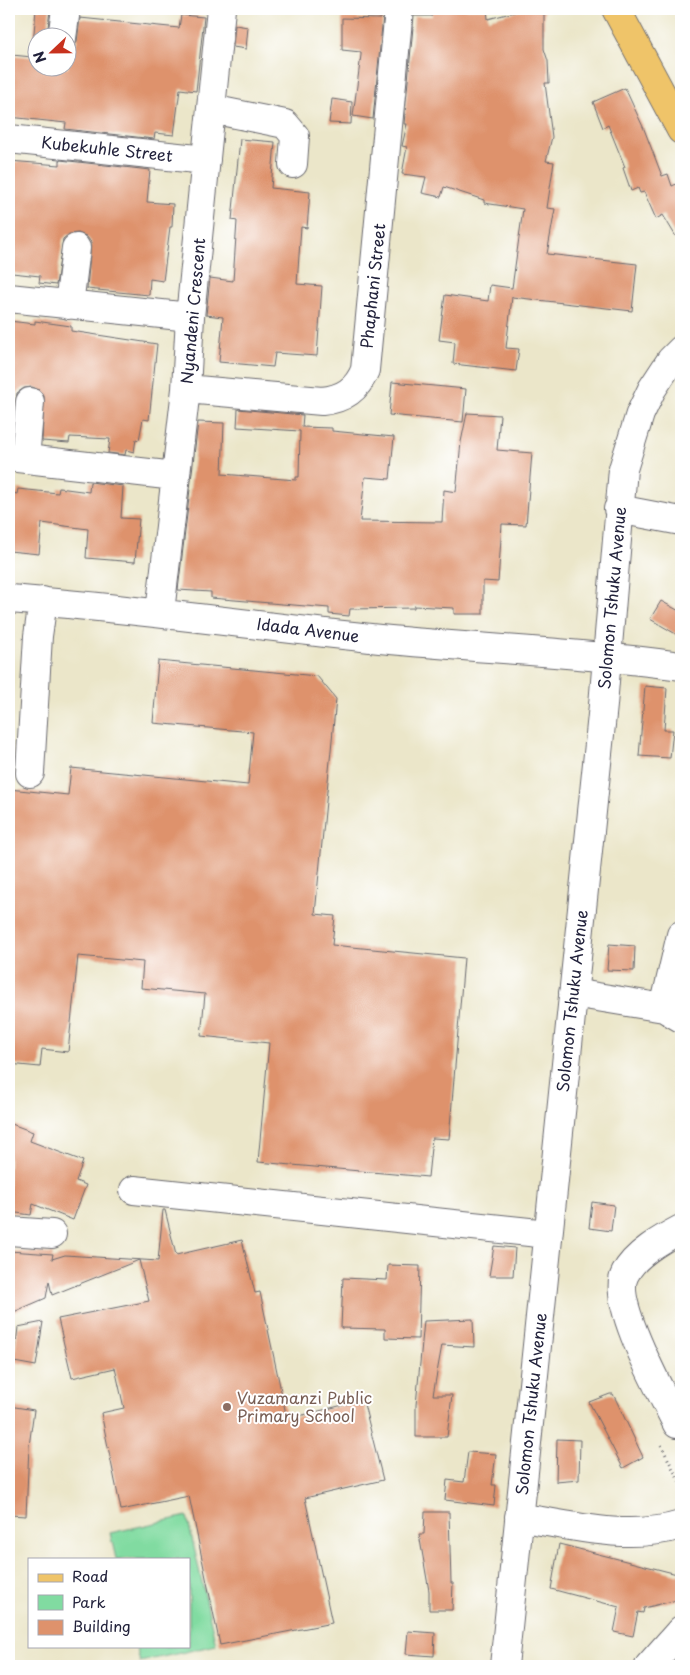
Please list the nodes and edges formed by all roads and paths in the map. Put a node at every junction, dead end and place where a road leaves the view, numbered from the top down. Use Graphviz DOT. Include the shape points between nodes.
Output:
graph roads {
  1 [pos="66,9"];
  2 [pos="221,9"];
  3 [pos="399,9"];
  4 [pos="616,9"];
  5 [pos="63,28"];
  6 [pos="211,109"];
  7 [pos="681,130"];
  8 [pos="9,139"];
  9 [pos="206,160"];
  10 [pos="293,164"];
  11 [pos="76,248"];
  12 [pos="9,298"];
  13 [pos="69,305"];
  14 [pos="190,317"];
  15 [pos="678,359"];
  16 [pos="186,390"];
  17 [pos="30,402"];
  18 [pos="17,458"];
  19 [pos="175,476"];
  20 [pos="618,509"];
  21 [pos="681,521"];
  22 [pos="9,599"];
  23 [pos="43,601"];
  24 [pos="160,612"];
  25 [pos="608,656"];
  26 [pos="681,666"];
  27 [pos="30,773"];
  28 [pos="681,935"];
  29 [pos="573,993"];
  30 [pos="673,1013"];
  31 [pos="134,1190"];
  32 [pos="681,1229"];
  33 [pos="9,1231"];
  34 [pos="52,1234"];
  35 [pos="548,1234"];
  36 [pos="677,1424"];
  37 [pos="519,1517"];
  38 [pos="681,1525"];
  39 [pos="681,1630"];
  40 [pos="504,1666"];
  41 [pos="649,1666"];
  1 -- 5 [label="street"];
  2 -- 6 [label="street, Nyandeni Crescent"];
  3 -- 16 [label="street, Phaphani Street" via="365,370 360,381 342,397 322,401"];
  4 -- 7 [label="main road"];
  6 -- 9 [label="street, Nyandeni Crescent"];
  6 -- 10 [label="street" via="285,124 295,136"];
  8 -- 9 [label="street, Kubekuhle Street"];
  9 -- 14 [label="street, Nyandeni Crescent"];
  11 -- 13 [label="street"];
  12 -- 13 [label="street"];
  13 -- 14 [label="street"];
  14 -- 16 [label="street, Nyandeni Crescent"];
  15 -- 20 [label="street, Solomon Tshuku Avenue" via="652,388 640,414 623,469"];
  16 -- 19 [label="street, Nyandeni Crescent"];
  17 -- 18 [label="street"];
  18 -- 19 [label="street"];
  19 -- 24 [label="street, Nyandeni Crescent"];
  20 -- 21 [label="street"];
  20 -- 25 [label="street, Solomon Tshuku Avenue"];
  22 -- 23 [label="street, Idada Avenue"];
  23 -- 24 [label="street, Idada Avenue"];
  23 -- 27 [label="street"];
  24 -- 25 [label="street, Idada Avenue" via="380,639"];
  25 -- 26 [label="street, Idada Avenue"];
  25 -- 29 [label="street, Solomon Tshuku Avenue"];
  28 -- 30 [label="street"];
  29 -- 30 [label="street"];
  29 -- 35 [label="street, Solomon Tshuku Avenue"];
  31 -- 35 [label="street"];
  32 -- 36 [label="street" via="661,1239 634,1263 624,1275 623,1292 631,1325"];
  33 -- 34 [label="street"];
  35 -- 37 [label="street, Solomon Tshuku Avenue"];
  37 -- 38 [label="street" via="587,1529 628,1532 659,1532"];
  37 -- 40 [label="street, Solomon Tshuku Avenue"];
  39 -- 41 [label="street"];
}
